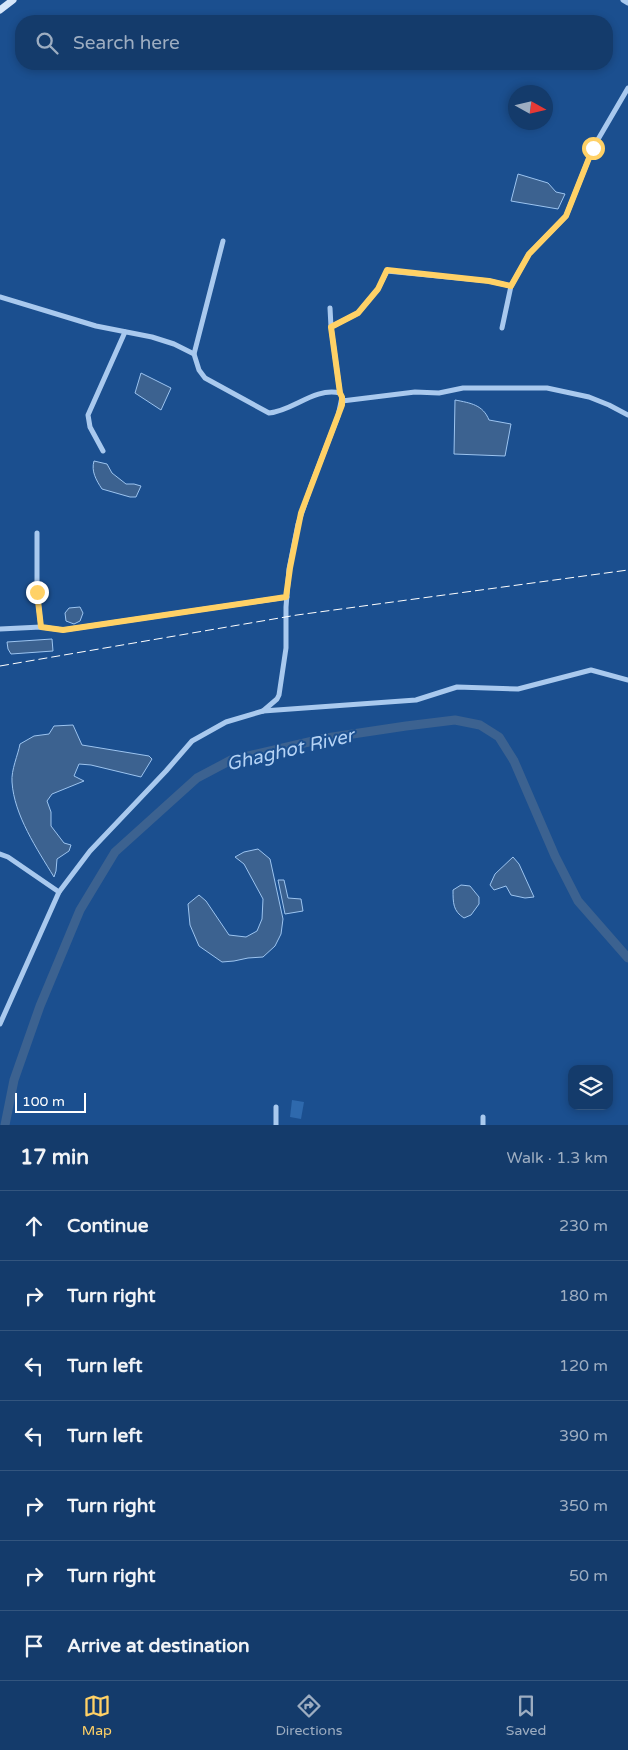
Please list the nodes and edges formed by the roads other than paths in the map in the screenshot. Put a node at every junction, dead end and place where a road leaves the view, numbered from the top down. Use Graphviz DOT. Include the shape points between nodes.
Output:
graph roads {
  1 [pos="13,0"];
  2 [pos="623,0"];
  3 [pos="628,3"];
  4 [pos="0,10"];
  5 [pos="628,88"];
  6 [pos="223,241"];
  7 [pos="511,286"];
  8 [pos="0,297"];
  9 [pos="330,308"];
  10 [pos="331,327"];
  11 [pos="502,328"];
  12 [pos="125,332"];
  13 [pos="194,354"];
  14 [pos="340,393"];
  15 [pos="342,401"];
  16 [pos="628,415"];
  17 [pos="103,451"];
  18 [pos="37,532"];
  19 [pos="286,597"];
  20 [pos="41,627"];
  21 [pos="0,629"];
  22 [pos="628,680"];
  23 [pos="263,711"];
  24 [pos="0,854"];
  25 [pos="59,892"];
  26 [pos="0,1024"];
  27 [pos="276,1107"];
  28 [pos="483,1117"];
  29 [pos="276,1125"];
  30 [pos="483,1125"];
  1 -- 4 [label="main road"];
  2 -- 3 [label="street"];
  5 -- 7 [label="street" via="593,148 566,216 529,254"];
  6 -- 13 [label="street"];
  7 -- 10 [label="street" via="387,270 378,289 358,313"];
  7 -- 11 [label="street"];
  8 -- 12 [label="street"];
  9 -- 10 [label="street"];
  10 -- 14 [label="street"];
  12 -- 13 [label="street" via="174,344"];
  12 -- 17 [label="street" via="88,415 90,427"];
  13 -- 14 [label="street" via="205,378 268,413 324,393"];
  14 -- 15 [label="street"];
  15 -- 16 [label="street" via="463,388 547,388 589,398"];
  15 -- 19 [label="street" via="301,513"];
  18 -- 20 [label="street" via="37,592"];
  19 -- 20 [label="street" via="63,630"];
  19 -- 23 [label="street" via="287,639 279,695"];
  20 -- 21 [label="street"];
  22 -- 23 [label="street" via="591,670 518,689 457,686 416,700"];
  23 -- 25 [label="street" via="226,722 192,741 90,851"];
  24 -- 25 [label="street"];
  25 -- 26 [label="street"];
  27 -- 29 [label="street"];
  28 -- 30 [label="street"];
}
